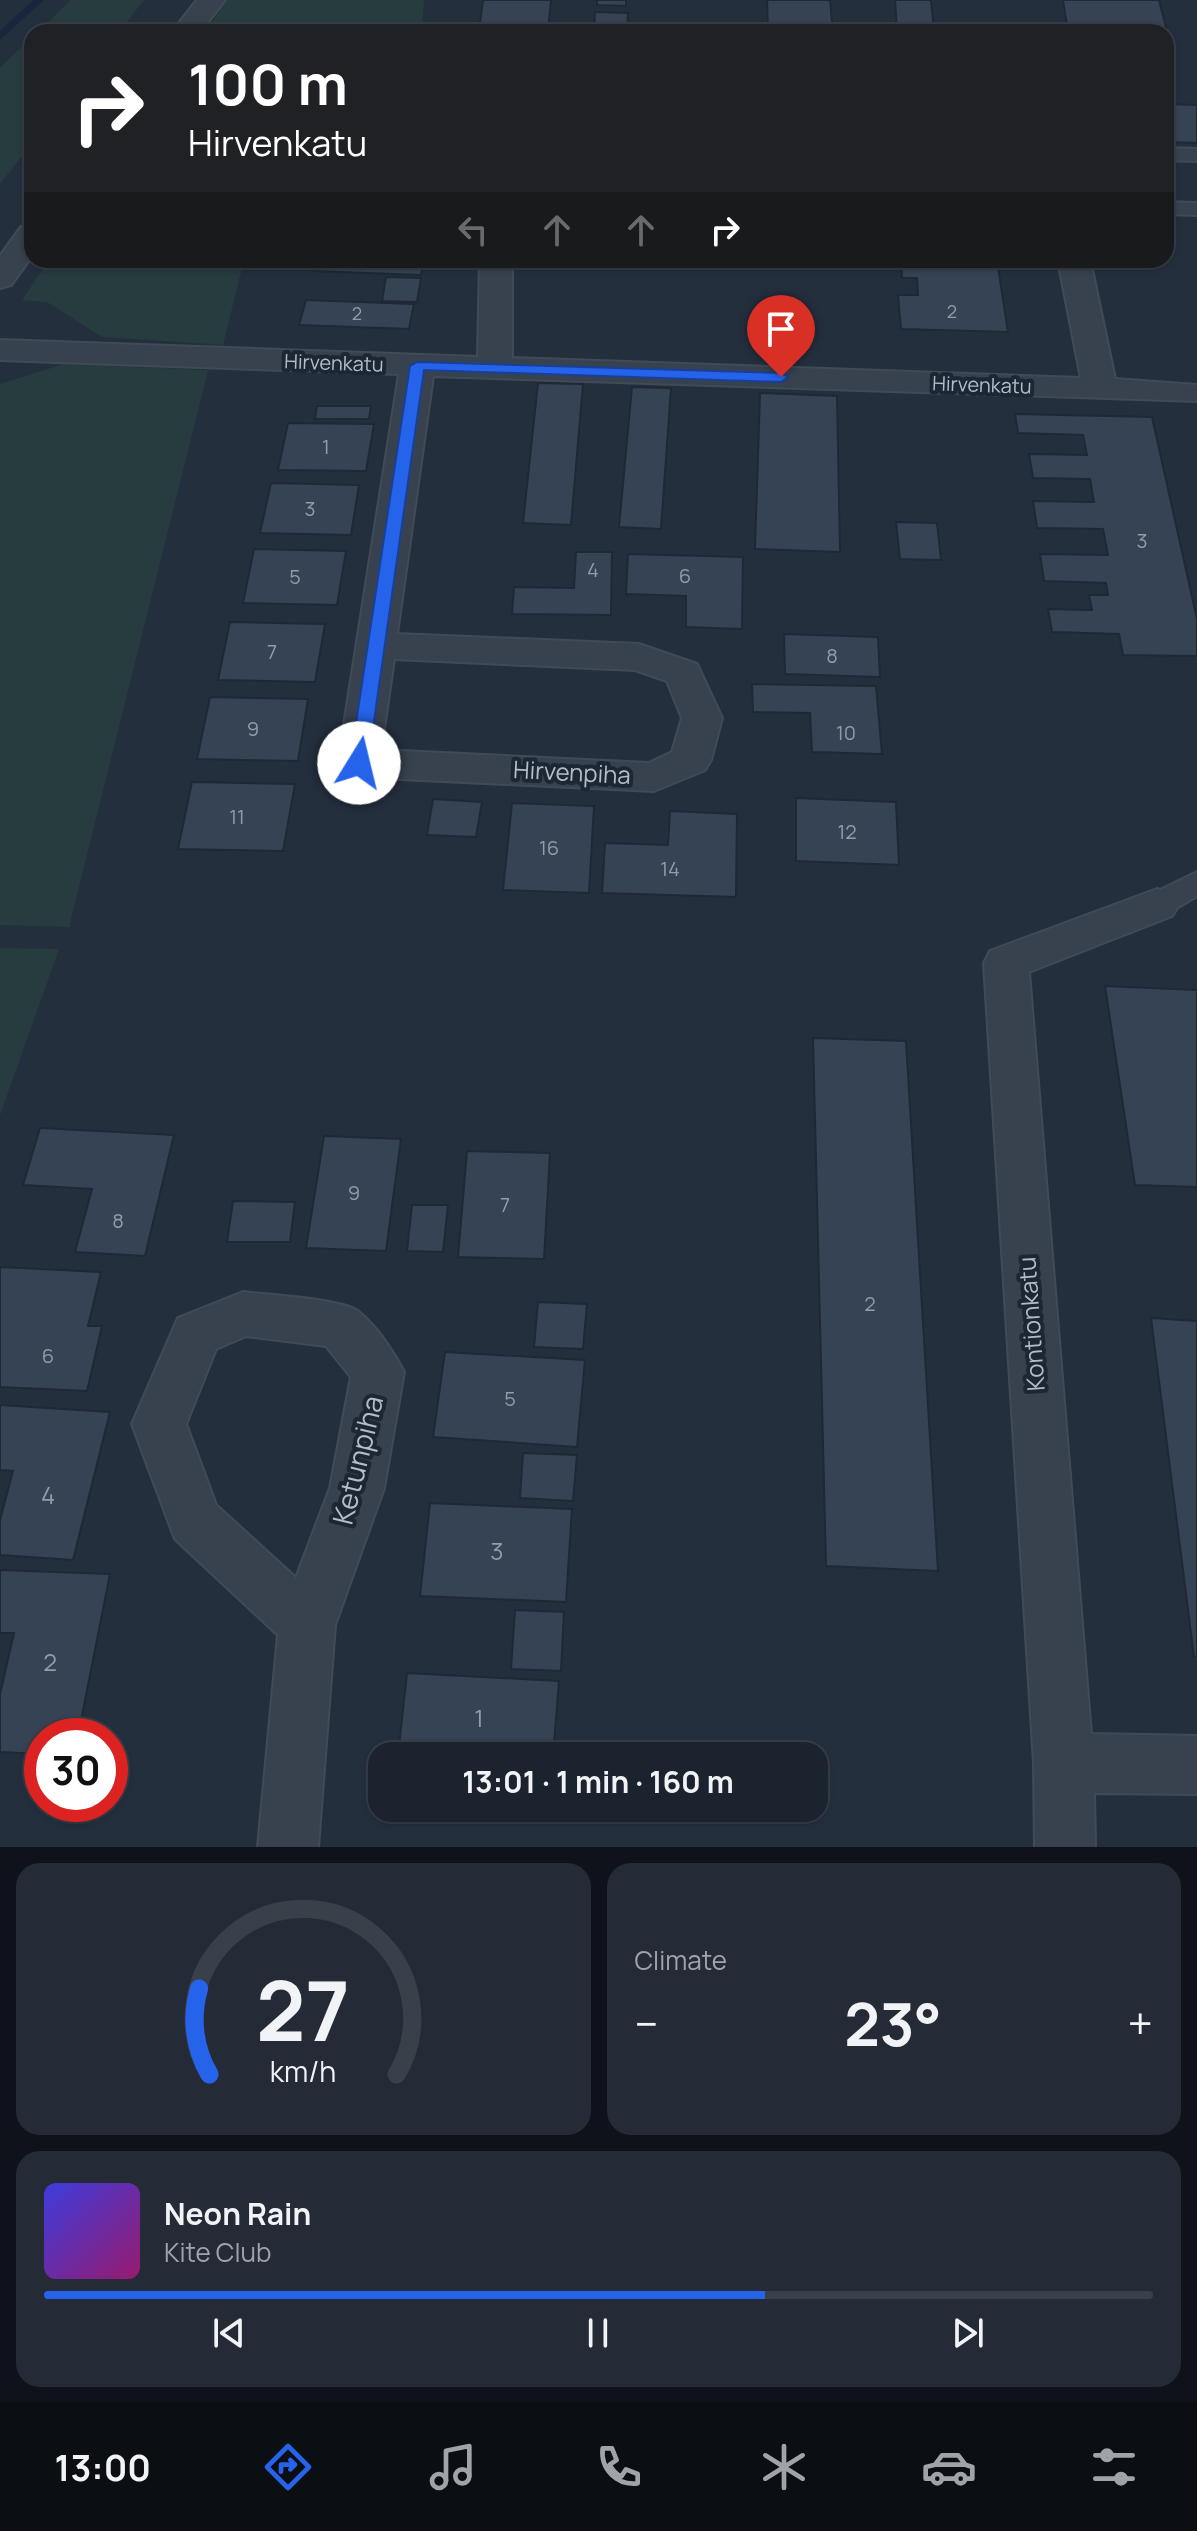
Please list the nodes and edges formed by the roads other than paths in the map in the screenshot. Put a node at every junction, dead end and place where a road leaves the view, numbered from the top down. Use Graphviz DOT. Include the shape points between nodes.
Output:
graph roads {
  1 [pos="211,0"];
  2 [pos="192,24"];
  3 [pos="1174,154"];
  4 [pos="1197,155"];
  5 [pos="1174,208"];
  6 [pos="1197,209"];
  7 [pos="24,245"];
  8 [pos="496,268"];
  9 [pos="1076,268"];
  10 [pos="0,278"];
  11 [pos="0,350"];
  12 [pos="417,366"];
  13 [pos="495,367"];
  14 [pos="1100,389"];
  15 [pos="1193,393"];
  16 [pos="378,646"];
  17 [pos="1177,894"];
  18 [pos="307,1625"];
  19 [pos="1064,1763"];
  20 [pos="1197,1765"];
  21 [pos="288,1847"];
  22 [pos="1065,1847"];
  1 -- 2 [label="street"];
  3 -- 4 [label="lane"];
  5 -- 6 [label="lane"];
  7 -- 10 [label="street"];
  8 -- 13 [label="street"];
  9 -- 14 [label="street"];
  11 -- 12 [label="street, Hirvenkatu"];
  12 -- 13 [label="street, Hirvenkatu"];
  12 -- 16 [label="street, Hirvenpiha"];
  13 -- 14 [label="street, Hirvenkatu"];
  14 -- 15 [label="street, Hirvenkatu"];
  16 -- 16 [label="street, Hirvenpiha" via="359,763 654,777 690,760 702,718 683,673 639,657"];
  17 -- 19 [label="street, Kontionkatu" via="1006,963"];
  18 -- 18 [label="street, Ketunpiha" via="357,1488 378,1372 340,1326 243,1314 196,1334 159,1424 194,1521"];
  18 -- 21 [label="street, Ketunpiha"];
  19 -- 20 [label="street"];
  19 -- 22 [label="street, Kontionkatu"];
}
